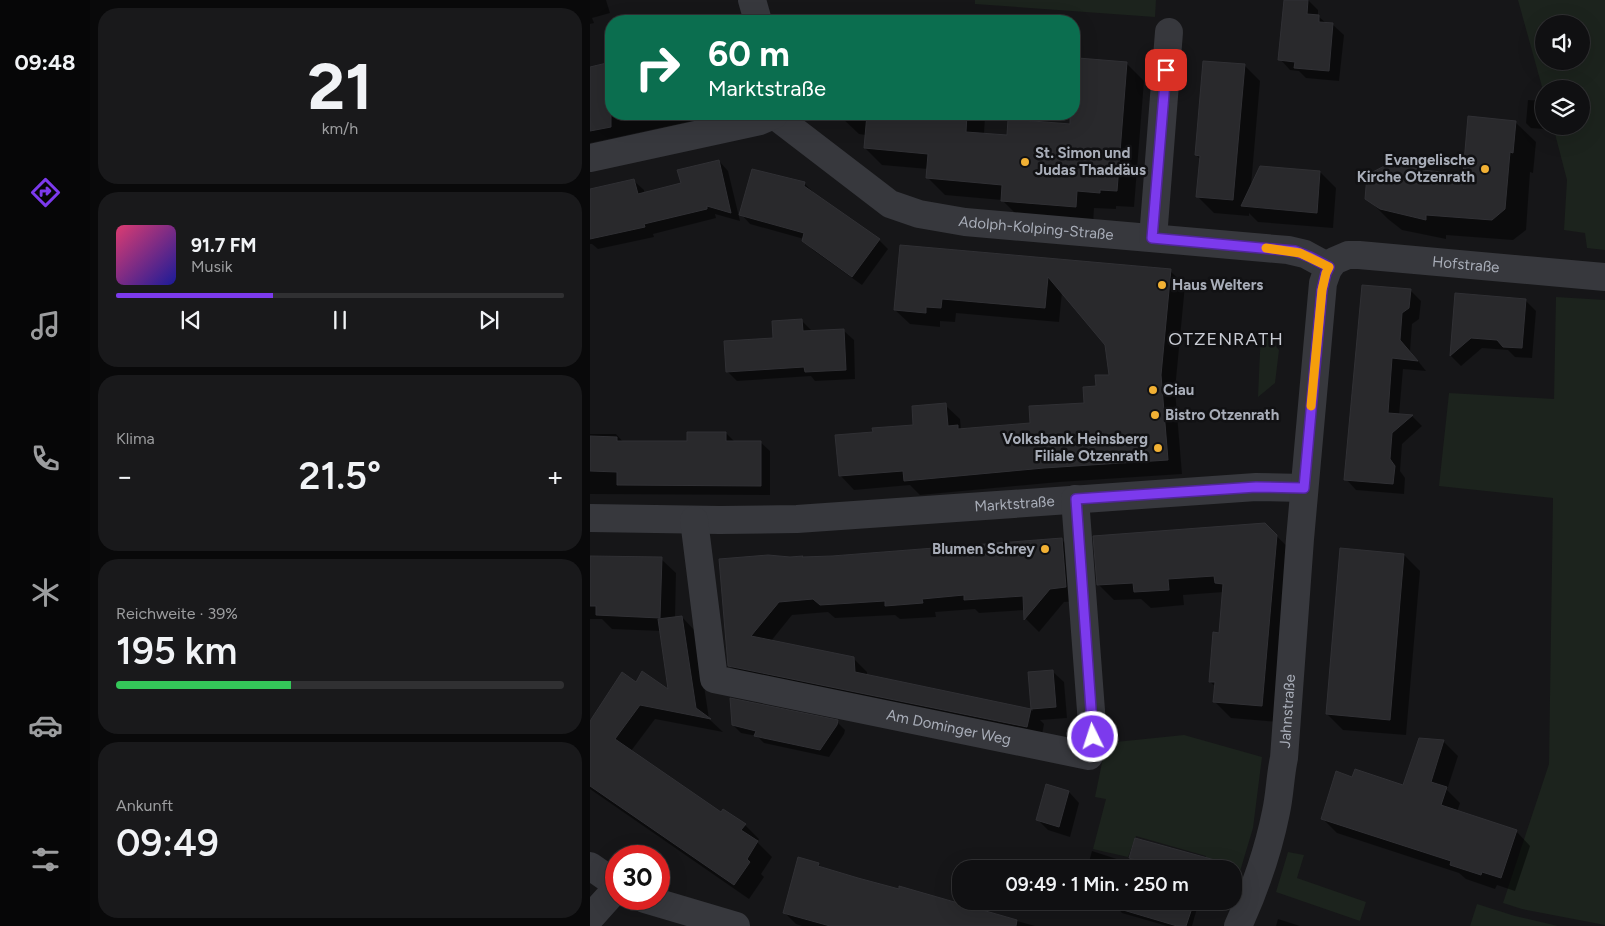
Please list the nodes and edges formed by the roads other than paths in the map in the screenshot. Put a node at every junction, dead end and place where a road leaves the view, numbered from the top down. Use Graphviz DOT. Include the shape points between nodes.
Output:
graph roads {
  1 [pos="752,0"];
  2 [pos="756,15"];
  3 [pos="1169,32"];
  4 [pos="762,120"];
  5 [pos="782,120"];
  6 [pos="590,158"];
  7 [pos="1152,238"];
  8 [pos="1329,267"];
  9 [pos="1605,277"];
  10 [pos="1304,488"];
  11 [pos="1076,499"];
  12 [pos="590,518"];
  13 [pos="694,520"];
  14 [pos="590,866"];
  15 [pos="605,876"];
  16 [pos="605,901"];
  17 [pos="670,906"];
  18 [pos="590,918"];
  19 [pos="736,926"];
  20 [pos="1238,926"];
  1 -- 2 [label="street"];
  3 -- 7 [label="street"];
  4 -- 6 [label="street"];
  5 -- 7 [label="street, Adolph-Kolping-Straße" via="890,204 909,212 965,222"];
  7 -- 8 [label="street, Adolph-Kolping-Straße" via="1295,251"];
  8 -- 9 [label="street, Hofstraße" via="1341,257 1359,255"];
  8 -- 10 [label="street" via="1322,290"];
  10 -- 11 [label="street, Marktstraße" via="1256,487"];
  10 -- 20 [label="street, Jahnstraße" via="1280,791 1268,847"];
  11 -- 13 [label="street, Marktstraße" via="797,519"];
  11 -- 13 [label="street, Am Dominger Weg" via="1093,737 1089,756 714,679"];
  12 -- 13 [label="street, Marktstraße"];
  14 -- 15 [label="street"];
  16 -- 18 [label="street"];
  17 -- 19 [label="street"];
}
